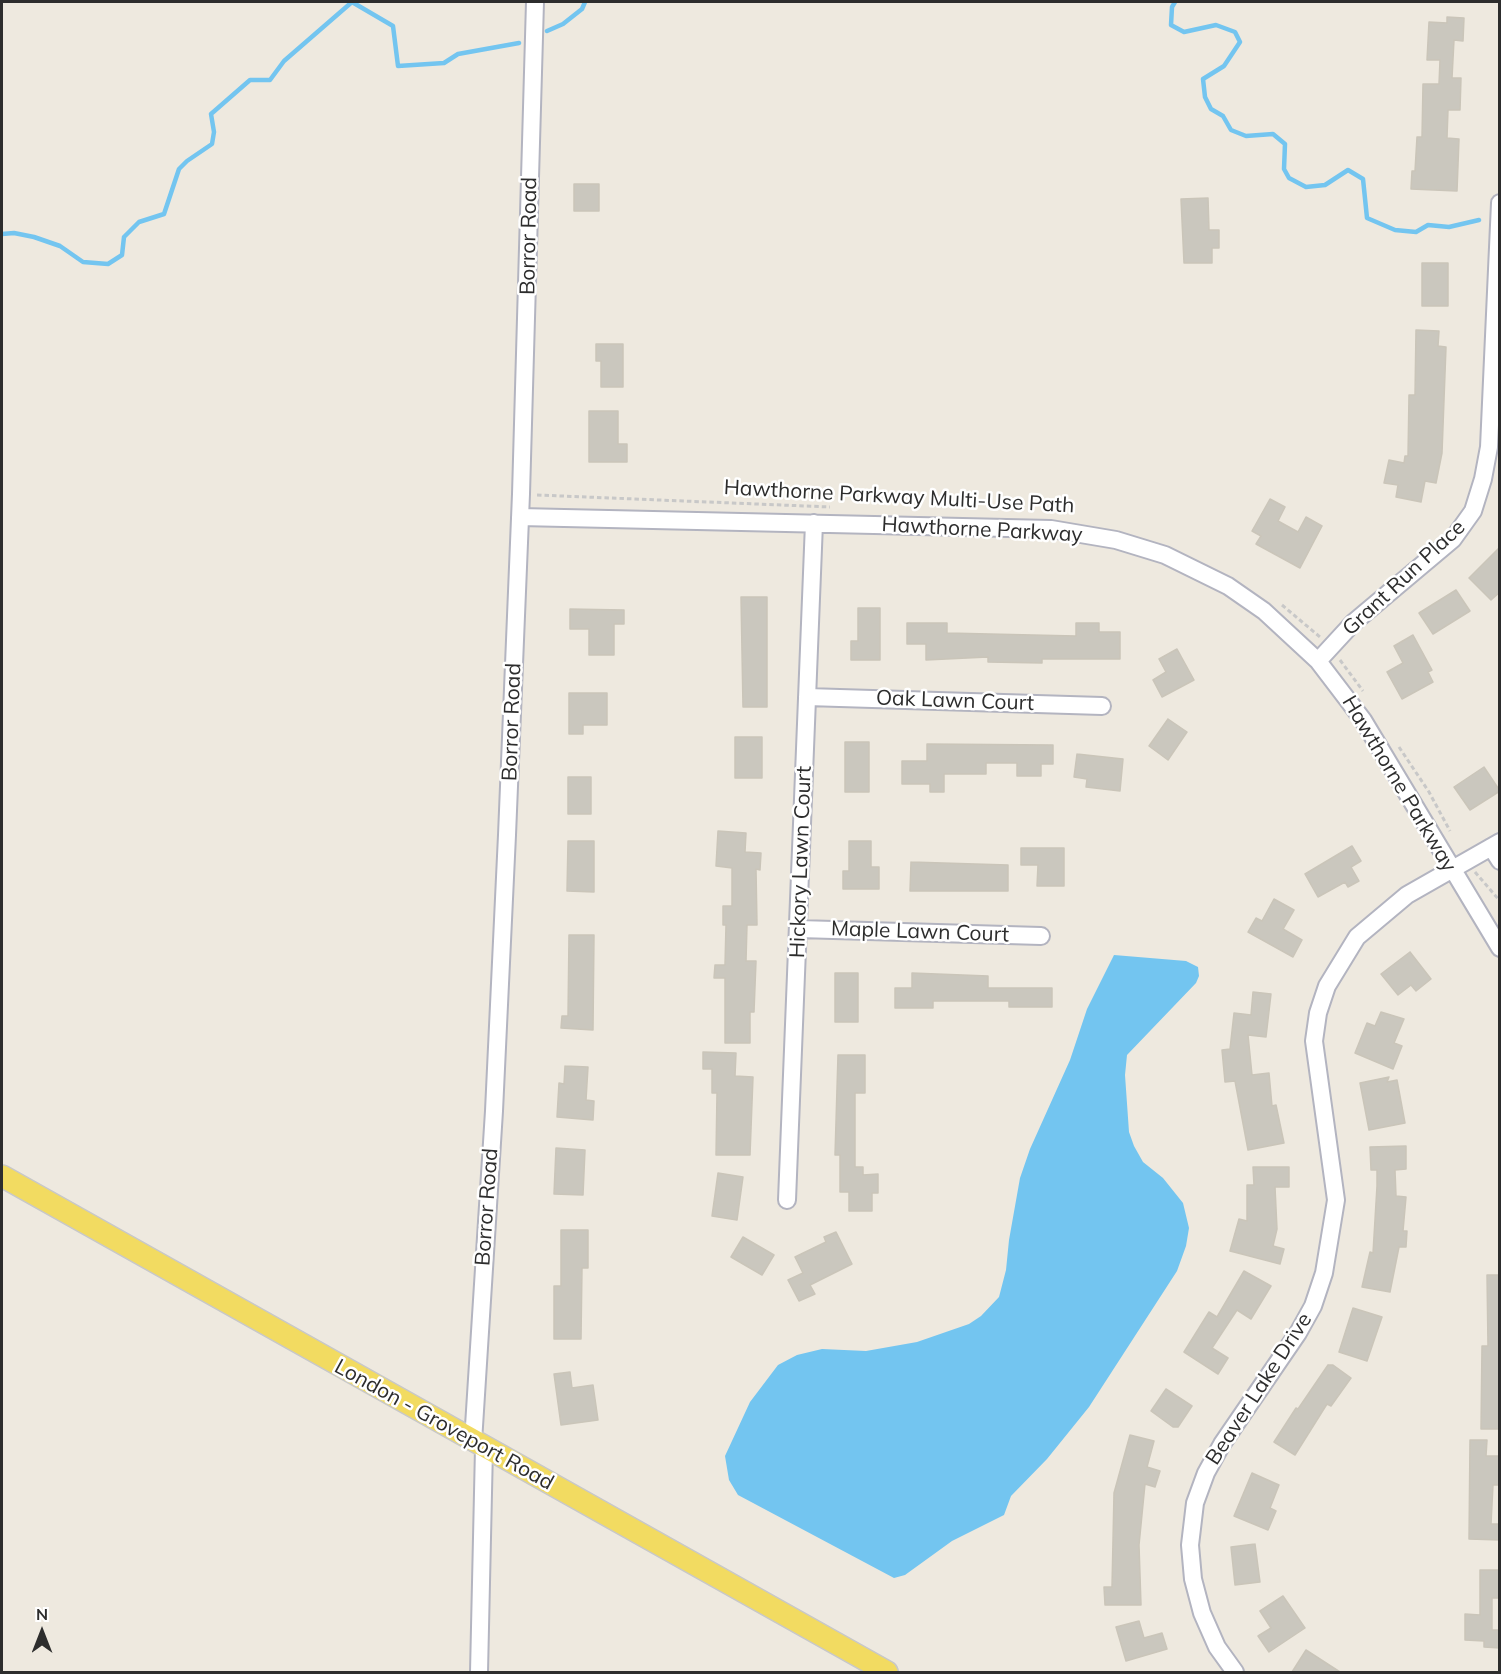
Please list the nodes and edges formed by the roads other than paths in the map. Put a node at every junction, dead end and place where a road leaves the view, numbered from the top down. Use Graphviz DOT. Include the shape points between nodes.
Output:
graph roads {
  1 [pos="535,2"];
  2 [pos="1500,203"];
  3 [pos="1496,382"];
  4 [pos="520,517"];
  5 [pos="814,524"];
  6 [pos="1318,661"];
  7 [pos="807,697"];
  8 [pos="1102,706"];
  9 [pos="1497,850"];
  10 [pos="1459,866"];
  11 [pos="799,929"];
  12 [pos="1041,936"];
  13 [pos="1500,948"];
  14 [pos="2,1176"];
  15 [pos="787,1200"];
  16 [pos="478,1445"];
  17 [pos="479,1672"];
  18 [pos="887,1672"];
  19 [pos="1235,1672"];
  1 -- 4 [label="street, Borror Road"];
  2 -- 3 [label="street, Grant Run Place"];
  3 -- 6 [label="street, Grant Run Place" via="1484,479 1473,511 1453,539 1353,622"];
  4 -- 5 [label="street, Hawthorne Parkway"];
  4 -- 16 [label="street, Borror Road"];
  5 -- 6 [label="street, Hawthorne Parkway" via="1051,529 1116,540 1166,555 1228,586 1264,611"];
  5 -- 7 [label="street, Hickory Lawn Court"];
  6 -- 10 [label="street, Hawthorne Parkway" via="1363,720"];
  7 -- 8 [label="street, Oak Lawn Court"];
  7 -- 11 [label="street, Hickory Lawn Court"];
  9 -- 10 [label="street, Beaver Lake Drive"];
  10 -- 13 [label="street, Hawthorne Parkway"];
  10 -- 19 [label="street, Beaver Lake Drive" via="1407,895 1357,937 1327,986 1318,1013 1315,1052 1336,1200 1324,1273 1313,1306 1298,1333 1222,1444 1195,1503 1190,1545 1193,1579 1217,1647"];
  11 -- 12 [label="street, Maple Lawn Court"];
  11 -- 15 [label="street, Hickory Lawn Court"];
  14 -- 16 [label="main road, London - Groveport Road"];
  16 -- 17 [label="street, Borror Road"];
  16 -- 18 [label="main road, London - Groveport Road"];
}
